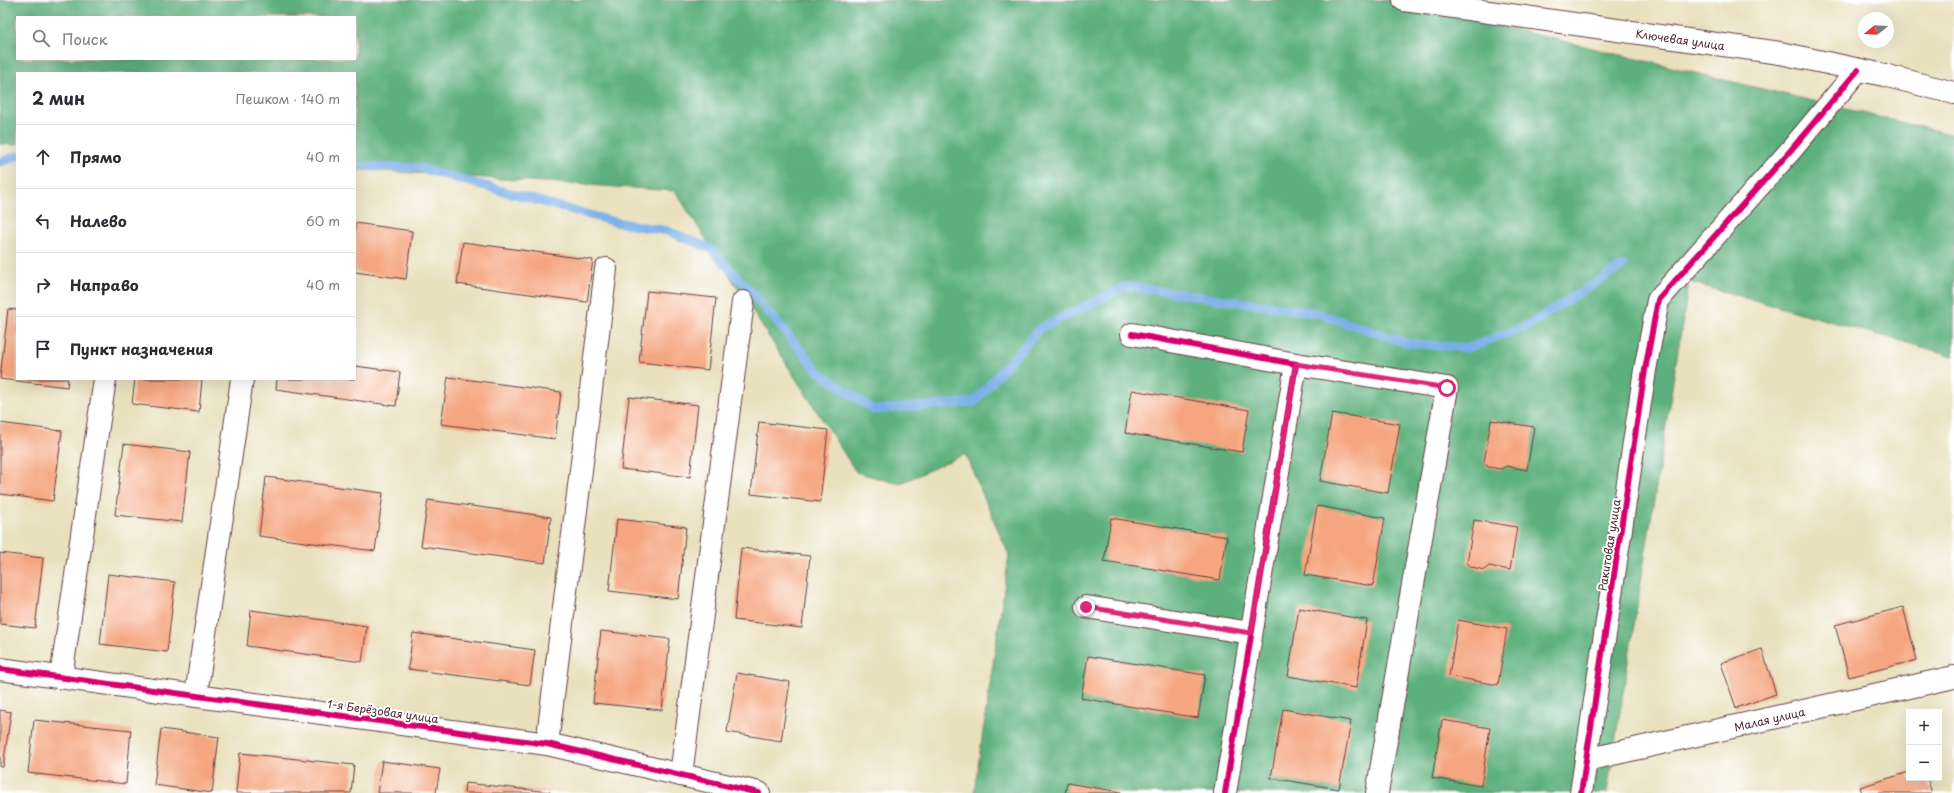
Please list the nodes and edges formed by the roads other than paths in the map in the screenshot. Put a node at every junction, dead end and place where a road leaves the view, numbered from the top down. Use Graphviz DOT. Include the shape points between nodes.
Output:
graph roads {
  1 [pos="1404,0"];
  2 [pos="1858,70"];
  3 [pos="1954,93"];
  4 [pos="606,269"];
  5 [pos="743,302"];
  6 [pos="1132,334"];
  7 [pos="1296,364"];
  8 [pos="106,380"];
  9 [pos="242,380"];
  10 [pos="1086,607"];
  11 [pos="1251,633"];
  12 [pos="0,669"];
  13 [pos="61,677"];
  14 [pos="1954,677"];
  15 [pos="196,695"];
  16 [pos="547,744"];
  17 [pos="1586,760"];
  18 [pos="681,775"];
  19 [pos="759,793"];
  20 [pos="1225,793"];
  21 [pos="1377,793"];
  22 [pos="1581,793"];
  1 -- 2 [label="street, Ключевая улица" via="1780,54"];
  2 -- 3 [label="street, Ключевая улица"];
  2 -- 17 [label="street, Ракитовая улица" via="1658,300"];
  4 -- 16 [label="street"];
  5 -- 18 [label="street"];
  6 -- 7 [label="street"];
  7 -- 11 [label="street"];
  7 -- 21 [label="street" via="1447,388"];
  8 -- 13 [label="street"];
  9 -- 15 [label="street"];
  10 -- 11 [label="street"];
  11 -- 20 [label="street"];
  12 -- 13 [label="street, 1-я Берёзовая улица"];
  13 -- 15 [label="street, 1-я Берёзовая улица"];
  14 -- 17 [label="street, Малая улица"];
  15 -- 16 [label="street, 1-я Берёзовая улица"];
  16 -- 18 [label="street, 1-я Берёзовая улица"];
  17 -- 22 [label="street, Ракитовая улица"];
  18 -- 19 [label="street, 1-я Берёзовая улица"];
}
